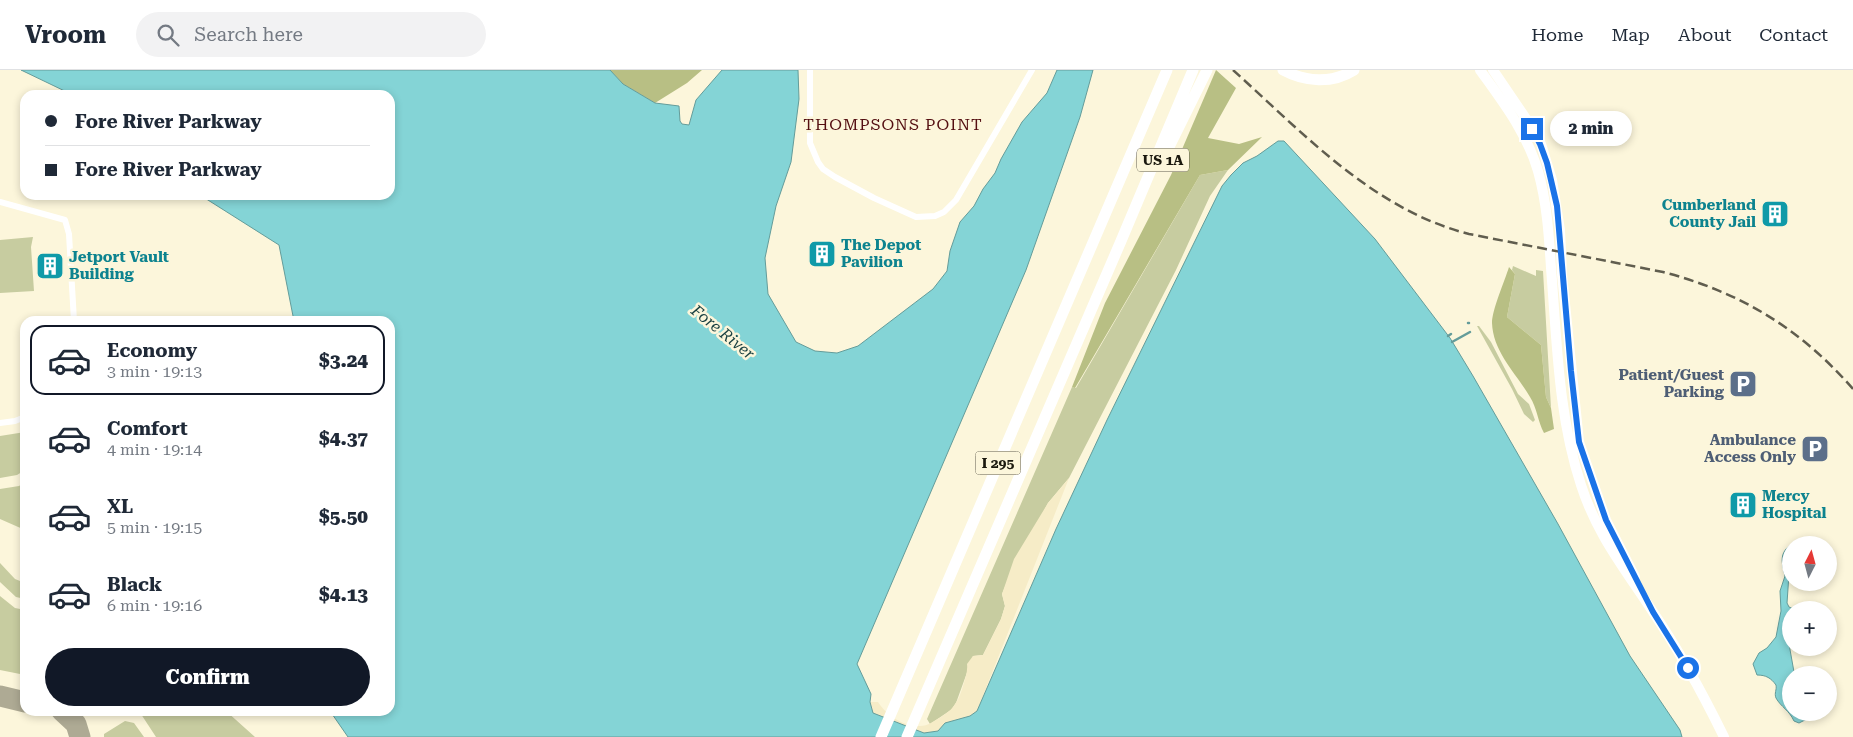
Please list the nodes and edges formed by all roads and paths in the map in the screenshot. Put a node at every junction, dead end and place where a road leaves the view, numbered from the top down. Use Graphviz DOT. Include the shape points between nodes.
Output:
graph roads {
  1 [pos="810,70"];
  2 [pos="1032,70"];
  3 [pos="1162,70"];
  4 [pos="1167,70"];
  5 [pos="1194,70"];
  6 [pos="1283,70"];
  7 [pos="1354,70"];
  8 [pos="1480,70"];
  9 [pos="1493,70"];
  10 [pos="1206,74"];
  11 [pos="1148,113"];
  12 [pos="0,202"];
  13 [pos="1121,241"];
  14 [pos="1557,274"];
  15 [pos="74,316"];
  16 [pos="20,419"];
  17 [pos="0,423"];
  18 [pos="881,737"];
  19 [pos="907,737"];
  20 [pos="1724,737"];
  1 -- 2 [label="street" via="810,143 818,162 834,177 922,218 944,212 956,200"];
  3 -- 11 [label="highway"];
  4 -- 11 [label="highway, I 295"];
  5 -- 13 [label="highway, I 295"];
  6 -- 7 [label="highway" via="1305,79 1320,80"];
  8 -- 14 [label="main road" via="1518,125 1530,149 1542,186"];
  9 -- 14 [label="main road" via="1526,117 1540,144 1552,180 1560,230"];
  10 -- 13 [label="highway, US 1A"];
  11 -- 18 [label="highway, I 295"];
  12 -- 15 [label="street" via="65,220 69,234"];
  13 -- 19 [label="highway, I 295"];
  14 -- 20 [label="main road" via="1579,442 1606,520 1653,612 1696,681"];
  16 -- 17 [label="street"];
}
